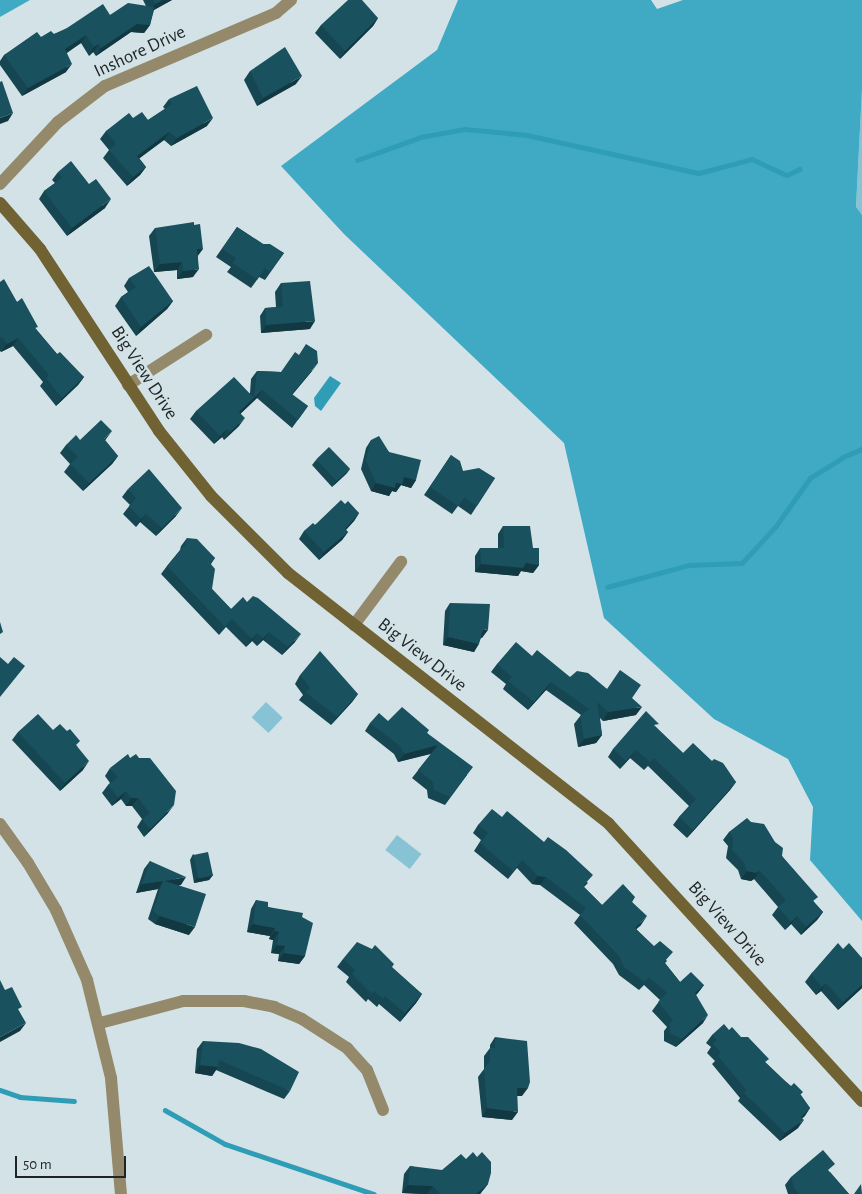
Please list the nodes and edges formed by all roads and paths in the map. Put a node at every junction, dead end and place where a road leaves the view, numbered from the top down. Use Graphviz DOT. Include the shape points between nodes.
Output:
graph roads {
  1 [pos="291,0"];
  2 [pos="0,184"];
  3 [pos="0,203"];
  4 [pos="206,335"];
  5 [pos="128,385"];
  6 [pos="401,562"];
  7 [pos="354,625"];
  8 [pos="0,824"];
  9 [pos="100,1023"];
  10 [pos="862,1101"];
  11 [pos="383,1110"];
  12 [pos="121,1194"];
  1 -- 2 [label="street, Inshore Drive" via="276,13 105,86 58,122"];
  3 -- 5 [label="street, Big View Drive" via="50,262"];
  4 -- 5 [label="street"];
  5 -- 7 [label="street, Big View Drive" via="158,430 211,496 288,573"];
  6 -- 7 [label="street"];
  7 -- 10 [label="street, Big View Drive" via="609,824"];
  8 -- 9 [label="street" via="56,910 87,980"];
  9 -- 11 [label="street" via="183,1000 244,1001 274,1007 302,1019 348,1048 367,1070"];
  9 -- 12 [label="street" via="116,1116"];
}
